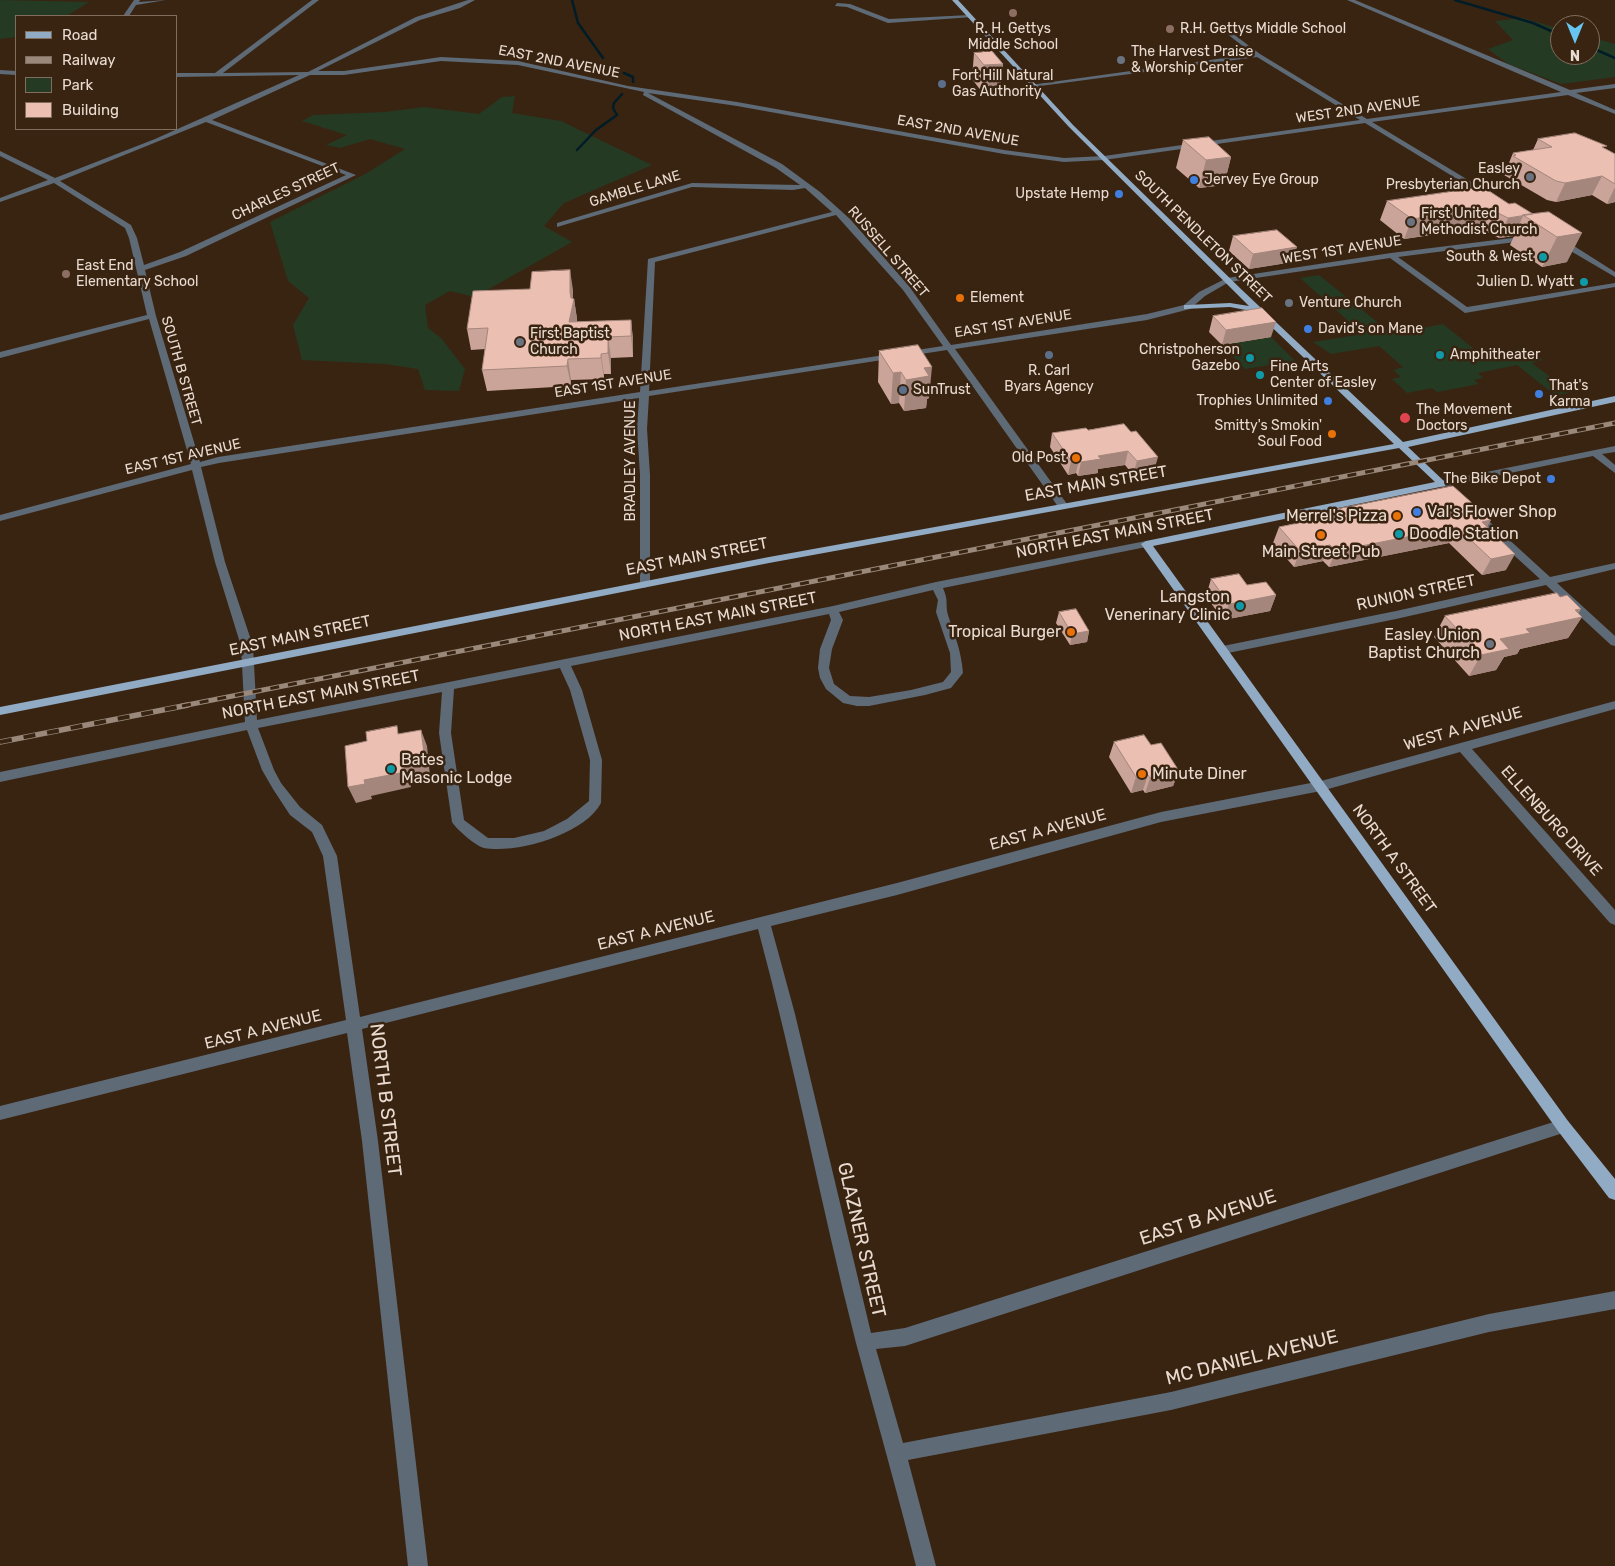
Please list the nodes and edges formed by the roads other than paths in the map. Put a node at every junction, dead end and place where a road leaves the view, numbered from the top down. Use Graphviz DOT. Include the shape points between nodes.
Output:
graph roads {
  1 [pos="163,0"];
  2 [pos="316,0"];
  3 [pos="472,0"];
  4 [pos="955,0"];
  5 [pos="1350,0"];
  6 [pos="135,2"];
  7 [pos="837,6"];
  8 [pos="127,15"];
  9 [pos="970,17"];
  10 [pos="1224,29"];
  11 [pos="1258,55"];
  12 [pos="0,72"];
  13 [pos="15,73"];
  14 [pos="178,75"];
  15 [pos="216,75"];
  16 [pos="308,75"];
  17 [pos="1033,85"];
  18 [pos="1615,86"];
  19 [pos="628,88"];
  20 [pos="1570,93"];
  21 [pos="1615,112"];
  22 [pos="206,120"];
  23 [pos="1367,121"];
  24 [pos="0,153"];
  25 [pos="1104,158"];
  26 [pos="55,181"];
  27 [pos="807,186"];
  28 [pos="0,200"];
  29 [pos="1496,201"];
  30 [pos="837,213"];
  31 [pos="560,226"];
  32 [pos="1550,235"];
  33 [pos="1541,236"];
  34 [pos="1391,256"];
  35 [pos="141,269"];
  36 [pos="1615,275"];
  37 [pos="1227,280"];
  38 [pos="1615,285"];
  39 [pos="1187,307"];
  40 [pos="1258,310"];
  41 [pos="152,316"];
  42 [pos="950,348"];
  43 [pos="0,355"];
  44 [pos="645,393"];
  45 [pos="1615,399"];
  46 [pos="1402,445"];
  47 [pos="1615,449"];
  48 [pos="1594,453"];
  49 [pos="195,466"];
  50 [pos="1615,470"];
  51 [pos="1442,484"];
  52 [pos="1454,494"];
  53 [pos="1062,506"];
  54 [pos="1467,507"];
  55 [pos="0,518"];
  56 [pos="1146,544"];
  57 [pos="1615,566"];
  58 [pos="1546,580"];
  59 [pos="645,584"];
  60 [pos="936,586"];
  61 [pos="833,610"];
  62 [pos="1615,642"];
  63 [pos="1223,650"];
  64 [pos="247,664"];
  65 [pos="564,664"];
  66 [pos="448,687"];
  67 [pos="1615,705"];
  68 [pos="0,711"];
  69 [pos="251,726"];
  70 [pos="1462,746"];
  71 [pos="0,777"];
  72 [pos="1321,786"];
  73 [pos="1615,919"];
  74 [pos="763,922"];
  75 [pos="356,1025"];
  76 [pos="0,1112"];
  77 [pos="1563,1126"];
  78 [pos="1615,1192"];
  79 [pos="1615,1300"];
  80 [pos="865,1342"];
  81 [pos="897,1453"];
  82 [pos="418,1566"];
  83 [pos="926,1566"];
  1 -- 6 [label="street"];
  2 -- 15 [label="street"];
  3 -- 16 [label="street" via="414,20"];
  4 -- 9 [label="main road, SOUTH PENDLETON STREET"];
  5 -- 20 [label="street"];
  6 -- 8 [label="street"];
  7 -- 9 [label="street" via="848,5 888,21"];
  9 -- 17 [label="main road, SOUTH PENDLETON STREET"];
  10 -- 11 [label="street"];
  11 -- 17 [label="street"];
  11 -- 23 [label="street"];
  12 -- 13 [label="street"];
  14 -- 15 [label="street"];
  15 -- 16 [label="street"];
  16 -- 19 [label="street, EAST 2ND AVENUE" via="440,59 466,59 518,64"];
  16 -- 22 [label="street, EAST 2ND AVENUE"];
  17 -- 25 [label="main road, SOUTH PENDLETON STREET"];
  18 -- 20 [label="street, WEST 2ND AVENUE"];
  19 -- 25 [label="street, EAST 2ND AVENUE" via="728,102 1004,152 1064,160"];
  19 -- 27 [label="street, RUSSELL STREET" via="659,100 779,166"];
  20 -- 21 [label="street"];
  20 -- 23 [label="street, WEST 2ND AVENUE"];
  22 -- 26 [label="street, EAST 2ND AVENUE"];
  22 -- 35 [label="street, CHARLES STREET" via="352,175 183,254"];
  23 -- 25 [label="street, WEST 2ND AVENUE"];
  23 -- 29 [label="street"];
  24 -- 26 [label="street, SOUTH B STREET"];
  25 -- 37 [label="main road, SOUTH PENDLETON STREET"];
  26 -- 28 [label="street, EAST 2ND AVENUE"];
  26 -- 35 [label="street, SOUTH B STREET" via="128,227"];
  27 -- 30 [label="street, RUSSELL STREET"];
  27 -- 31 [label="street, GAMBLE LANE" via="692,185"];
  30 -- 42 [label="street, RUSSELL STREET" via="906,288"];
  30 -- 44 [label="street, BRADLEY AVENUE" via="651,261"];
  32 -- 36 [label="street"];
  33 -- 34 [label="street, WEST 1ST AVENUE"];
  34 -- 37 [label="street, WEST 1ST AVENUE"];
  34 -- 38 [label="street" via="1465,310"];
  35 -- 41 [label="street, SOUTH B STREET"];
  37 -- 39 [label="street, EAST 1ST AVENUE"];
  37 -- 40 [label="main road, SOUTH PENDLETON STREET"];
  39 -- 40 [label="main road" via="1230,305"];
  39 -- 42 [label="street, EAST 1ST AVENUE"];
  40 -- 46 [label="main road, SOUTH PENDLETON STREET"];
  41 -- 43 [label="street"];
  41 -- 49 [label="street, SOUTH B STREET"];
  42 -- 44 [label="street, EAST 1ST AVENUE"];
  42 -- 53 [label="street, RUSSELL STREET"];
  44 -- 49 [label="street, EAST 1ST AVENUE"];
  44 -- 59 [label="street, BRADLEY AVENUE" via="642,430"];
  45 -- 46 [label="main road, EAST MAIN STREET"];
  46 -- 51 [label="main road, SOUTH PENDLETON STREET"];
  46 -- 53 [label="main road, EAST MAIN STREET"];
  47 -- 48 [label="street"];
  48 -- 50 [label="street"];
  48 -- 51 [label="street"];
  49 -- 55 [label="street, EAST 1ST AVENUE"];
  49 -- 64 [label="street, SOUTH B STREET" via="220,562 242,626"];
  51 -- 52 [label="street"];
  51 -- 56 [label="main road, NORTH EAST MAIN STREET"];
  53 -- 59 [label="main road, EAST MAIN STREET"];
  54 -- 58 [label="street"];
  56 -- 60 [label="street, NORTH EAST MAIN STREET"];
  56 -- 63 [label="main road, NORTH A STREET"];
  57 -- 58 [label="street, RUNION STREET"];
  58 -- 62 [label="street"];
  58 -- 63 [label="street, RUNION STREET"];
  59 -- 64 [label="main road, EAST MAIN STREET"];
  60 -- 61 [label="street, NORTH EAST MAIN STREET"];
  60 -- 61 [label="street" via="943,600 942,612 956,653 957,673 947,685 868,701 848,700 832,690 823,671 826,646 838,620"];
  61 -- 65 [label="street, NORTH EAST MAIN STREET"];
  63 -- 72 [label="main road, NORTH A STREET"];
  64 -- 68 [label="main road, EAST MAIN STREET"];
  64 -- 69 [label="street, NORTH B STREET"];
  65 -- 66 [label="street, NORTH EAST MAIN STREET"];
  65 -- 66 [label="street" via="576,690 596,760 595,803 572,823 546,836 522,841 485,843 458,822 444,733"];
  66 -- 69 [label="street, NORTH EAST MAIN STREET"];
  67 -- 70 [label="street, WEST A AVENUE"];
  69 -- 71 [label="street, NORTH EAST MAIN STREET"];
  69 -- 75 [label="street, NORTH B STREET" via="277,786 295,811 316,830 330,856"];
  70 -- 72 [label="street, WEST A AVENUE"];
  70 -- 73 [label="street, ELLENBURG DRIVE"];
  72 -- 74 [label="street, EAST A AVENUE" via="1161,817"];
  72 -- 77 [label="main road, NORTH A STREET"];
  74 -- 75 [label="street, EAST A AVENUE"];
  74 -- 80 [label="street, GLAZNER STREET"];
  75 -- 76 [label="street, EAST A AVENUE"];
  75 -- 82 [label="street, NORTH B STREET"];
  77 -- 78 [label="main road, NORTH A STREET"];
  77 -- 80 [label="street, EAST B AVENUE" via="905,1337"];
  79 -- 81 [label="street, MC DANIEL AVENUE" via="1479,1325 1171,1401"];
  80 -- 81 [label="street, GLAZNER STREET"];
  81 -- 83 [label="street, GLAZNER STREET"];
}
